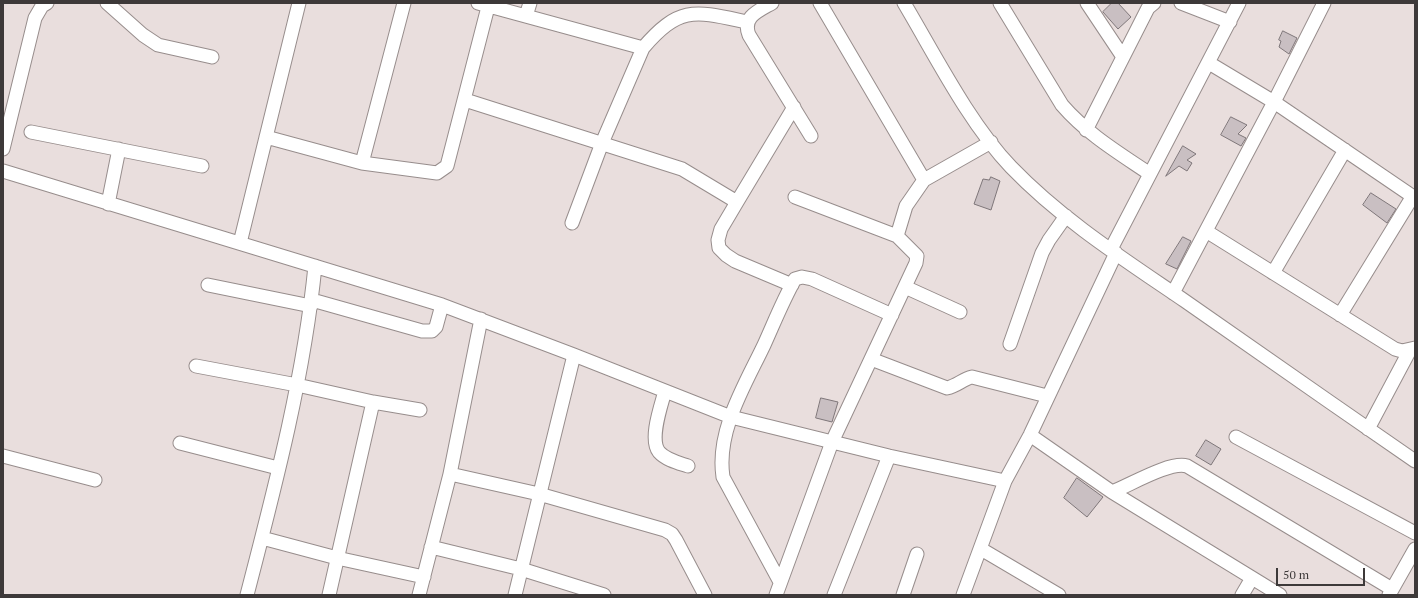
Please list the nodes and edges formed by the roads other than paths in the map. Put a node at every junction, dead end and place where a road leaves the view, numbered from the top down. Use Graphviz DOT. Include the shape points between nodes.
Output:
graph roads {
  1 [pos="47,3"];
  2 [pos="299,3"];
  3 [pos="404,3"];
  4 [pos="530,3"];
  5 [pos="772,3"];
  6 [pos="820,3"];
  7 [pos="904,3"];
  8 [pos="1000,3"];
  9 [pos="1087,3"];
  10 [pos="1154,3"];
  11 [pos="1181,3"];
  12 [pos="1239,3"];
  13 [pos="1324,3"];
  14 [pos="485,4"];
  15 [pos="110,5"];
  16 [pos="526,16"];
  17 [pos="747,22"];
  18 [pos="1230,22"];
  19 [pos="643,48"];
  20 [pos="212,57"];
  21 [pos="1123,57"];
  22 [pos="1209,63"];
  23 [pos="465,100"];
  24 [pos="1274,102"];
  25 [pos="794,107"];
  26 [pos="1086,130"];
  27 [pos="31,132"];
  28 [pos="811,136"];
  29 [pos="266,137"];
  30 [pos="991,142"];
  31 [pos="602,143"];
  32 [pos="3,149"];
  33 [pos="119,149"];
  34 [pos="1345,150"];
  35 [pos="362,162"];
  36 [pos="202,166"];
  37 [pos="8,173"];
  38 [pos="1150,174"];
  39 [pos="924,180"];
  40 [pos="794,197"];
  41 [pos="1414,197"];
  42 [pos="737,202"];
  43 [pos="108,204"];
  44 [pos="1066,216"];
  45 [pos="572,223"];
  46 [pos="1206,231"];
  47 [pos="896,236"];
  48 [pos="240,243"];
  49 [pos="1113,251"];
  50 [pos="315,266"];
  51 [pos="1273,273"];
  52 [pos="208,285"];
  53 [pos="792,285"];
  54 [pos="905,287"];
  55 [pos="1173,293"];
  56 [pos="311,303"];
  57 [pos="442,305"];
  58 [pos="960,312"];
  59 [pos="892,315"];
  60 [pos="1340,315"];
  61 [pos="481,319"];
  62 [pos="1010,344"];
  63 [pos="1413,349"];
  64 [pos="574,355"];
  65 [pos="871,359"];
  66 [pos="196,366"];
  67 [pos="298,385"];
  68 [pos="665,391"];
  69 [pos="1047,396"];
  70 [pos="373,402"];
  71 [pos="420,410"];
  72 [pos="730,417"];
  73 [pos="1368,429"];
  74 [pos="1030,435"];
  75 [pos="1236,437"];
  76 [pos="832,442"];
  77 [pos="180,443"];
  78 [pos="3,456"];
  79 [pos="889,456"];
  80 [pos="1415,461"];
  81 [pos="688,466"];
  82 [pos="278,468"];
  83 [pos="450,474"];
  84 [pos="95,480"];
  85 [pos="1005,481"];
  86 [pos="1112,492"];
  87 [pos="539,494"];
  88 [pos="1415,532"];
  89 [pos="262,538"];
  90 [pos="432,547"];
  91 [pos="981,549"];
  92 [pos="918,554"];
  93 [pos="1414,555"];
  94 [pos="337,558"];
  95 [pos="521,569"];
  96 [pos="424,577"];
  97 [pos="1252,578"];
  98 [pos="780,582"];
  99 [pos="1390,592"];
  100 [pos="247,595"];
  101 [pos="329,595"];
  102 [pos="419,595"];
  103 [pos="515,595"];
  104 [pos="604,595"];
  105 [pos="705,595"];
  106 [pos="776,595"];
  107 [pos="834,595"];
  108 [pos="903,595"];
  109 [pos="963,595"];
  110 [pos="1059,595"];
  111 [pos="1242,595"];
  112 [pos="1280,595"];
  1 -- 32 [label="street" via="42,6 35,18"];
  2 -- 29 [label="street"];
  3 -- 35 [label="street"];
  4 -- 16 [label="street"];
  5 -- 17 [label="street" via="751,15"];
  6 -- 39 [label="street"];
  7 -- 30 [label="street" via="971,115"];
  8 -- 26 [label="street" via="1062,105"];
  9 -- 21 [label="street"];
  10 -- 21 [label="street" via="1148,8"];
  11 -- 18 [label="street"];
  12 -- 18 [label="street"];
  13 -- 24 [label="street"];
  14 -- 16 [label="street"];
  14 -- 23 [label="street"];
  15 -- 20 [label="street" via="158,46"];
  16 -- 19 [label="street"];
  17 -- 19 [label="street" via="699,13 682,16 669,22"];
  17 -- 25 [label="street" via="749,35"];
  18 -- 22 [label="street"];
  19 -- 31 [label="street"];
  21 -- 26 [label="street"];
  22 -- 24 [label="street"];
  22 -- 38 [label="street"];
  23 -- 31 [label="street"];
  23 -- 35 [label="street" via="447,166 437,173"];
  24 -- 34 [label="street"];
  24 -- 46 [label="street"];
  25 -- 28 [label="street"];
  25 -- 42 [label="street"];
  26 -- 38 [label="street"];
  27 -- 33 [label="street"];
  29 -- 35 [label="street"];
  29 -- 48 [label="street"];
  30 -- 39 [label="street"];
  30 -- 44 [label="street" via="1010,166"];
  31 -- 42 [label="street" via="682,169"];
  31 -- 45 [label="street"];
  33 -- 36 [label="street"];
  33 -- 43 [label="street"];
  34 -- 41 [label="street"];
  34 -- 51 [label="street"];
  37 -- 43 [label="street"];
  38 -- 49 [label="street"];
  39 -- 47 [label="street" via="906,206"];
  40 -- 47 [label="street"];
  41 -- 60 [label="street"];
  42 -- 53 [label="street" via="721,229 719,248 735,261"];
  43 -- 48 [label="street"];
  44 -- 49 [label="street"];
  44 -- 62 [label="street" via="1048,240 1042,253"];
  46 -- 51 [label="street"];
  46 -- 55 [label="street"];
  47 -- 54 [label="street" via="917,256"];
  48 -- 50 [label="street"];
  49 -- 55 [label="street"];
  49 -- 69 [label="street"];
  50 -- 56 [label="street"];
  50 -- 57 [label="street"];
  51 -- 60 [label="street"];
  52 -- 56 [label="street"];
  53 -- 59 [label="street" via="796,278 802,276"];
  53 -- 72 [label="street"];
  54 -- 58 [label="street"];
  54 -- 59 [label="street"];
  55 -- 73 [label="street"];
  56 -- 57 [label="street" via="422,331 432,331 436,327"];
  56 -- 67 [label="street"];
  57 -- 61 [label="street"];
  59 -- 65 [label="street"];
  60 -- 63 [label="street" via="1395,349"];
  61 -- 64 [label="street"];
  61 -- 83 [label="street"];
  63 -- 73 [label="street"];
  64 -- 68 [label="street"];
  64 -- 87 [label="street"];
  65 -- 69 [label="street" via="947,388 972,377"];
  65 -- 76 [label="street"];
  66 -- 67 [label="street"];
  67 -- 70 [label="street"];
  67 -- 82 [label="street"];
  68 -- 72 [label="street"];
  68 -- 81 [label="street" via="655,440 659,452 670,460"];
  69 -- 74 [label="street"];
  70 -- 71 [label="street"];
  70 -- 94 [label="street"];
  72 -- 76 [label="street"];
  72 -- 98 [label="street" via="721,465 723,477"];
  73 -- 80 [label="street"];
  74 -- 85 [label="street"];
  74 -- 86 [label="street"];
  75 -- 88 [label="street"];
  76 -- 79 [label="street"];
  76 -- 98 [label="street"];
  77 -- 82 [label="street"];
  78 -- 84 [label="street"];
  79 -- 85 [label="street"];
  79 -- 107 [label="street"];
  82 -- 89 [label="street"];
  83 -- 87 [label="street"];
  83 -- 90 [label="street"];
  85 -- 91 [label="street"];
  86 -- 97 [label="street"];
  86 -- 99 [label="street" via="1180,464 1187,466"];
  87 -- 95 [label="street"];
  87 -- 105 [label="street" via="672,534"];
  89 -- 94 [label="street"];
  89 -- 100 [label="street"];
  90 -- 95 [label="street"];
  90 -- 96 [label="street"];
  91 -- 109 [label="street"];
  91 -- 110 [label="street"];
  92 -- 108 [label="street"];
  93 -- 99 [label="street"];
  94 -- 96 [label="street"];
  94 -- 101 [label="street"];
  95 -- 103 [label="street"];
  95 -- 104 [label="street"];
  96 -- 102 [label="street"];
  97 -- 111 [label="street"];
  97 -- 112 [label="street"];
  98 -- 106 [label="street"];
}
